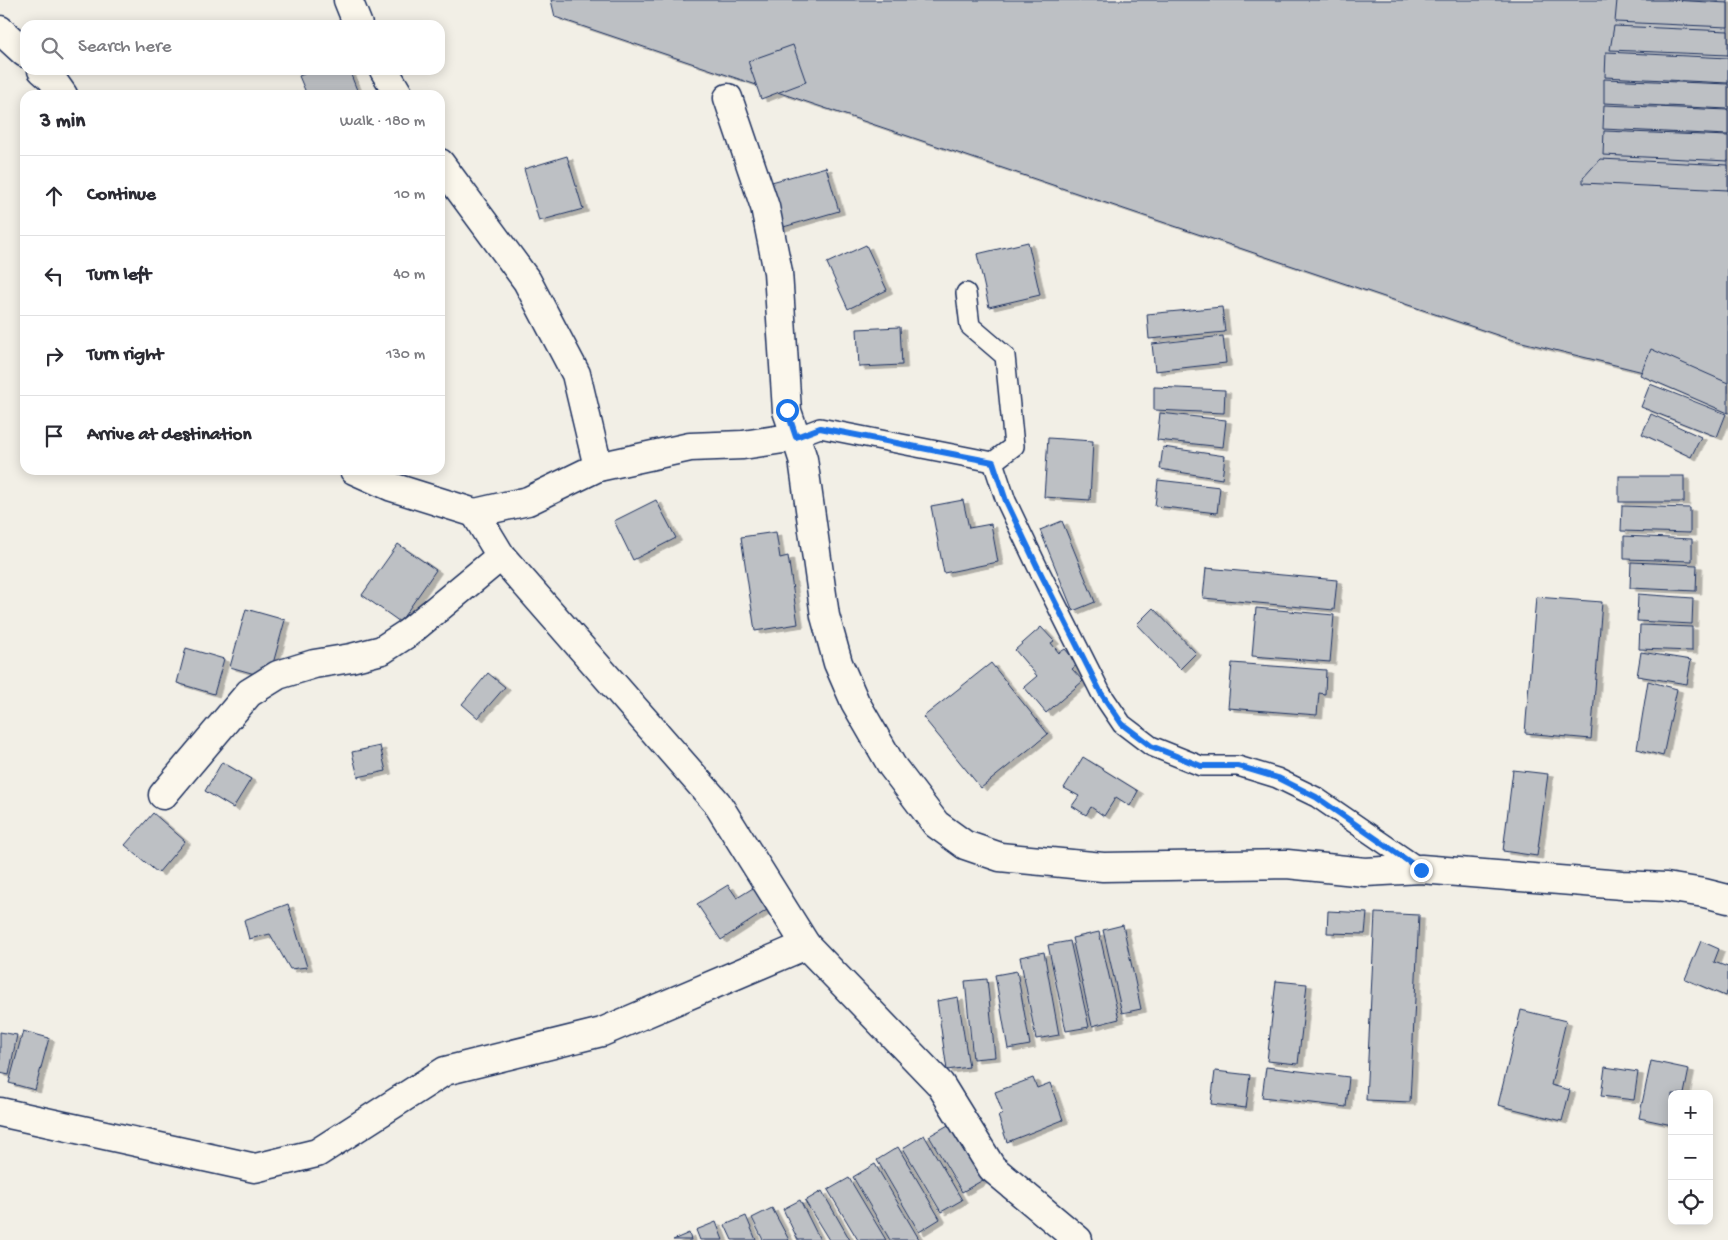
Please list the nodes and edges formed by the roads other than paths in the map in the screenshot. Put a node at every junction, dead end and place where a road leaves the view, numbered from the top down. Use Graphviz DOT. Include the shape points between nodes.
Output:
graph roads {
  1 [pos="348,0"];
  2 [pos="356,20"];
  3 [pos="0,30"];
  4 [pos="20,49"];
  5 [pos="48,75"];
  6 [pos="387,75"];
  7 [pos="59,90"];
  8 [pos="395,90"];
  9 [pos="728,98"];
  10 [pos="445,170"];
  11 [pos="966,293"];
  12 [pos="796,437"];
  13 [pos="993,462"];
  14 [pos="598,467"];
  15 [pos="365,475"];
  16 [pos="475,513"];
  17 [pos="501,556"];
  18 [pos="163,794"];
  19 [pos="1421,870"];
  20 [pos="1728,899"];
  21 [pos="806,946"];
  22 [pos="0,1112"];
  23 [pos="1078,1240"];
  1 -- 2 [label="street"];
  3 -- 4 [label="street"];
  5 -- 7 [label="street"];
  6 -- 8 [label="street"];
  9 -- 12 [label="street" via="765,207 778,272 787,410"];
  10 -- 14 [label="street" via="527,280 576,374"];
  11 -- 13 [label="lane" via="970,326 1005,356 1014,446"];
  12 -- 13 [label="lane" via="820,428"];
  12 -- 14 [label="street" via="742,445 690,447"];
  12 -- 19 [label="street" via="803,459 825,616 838,663 855,702 892,766 936,824 965,845 1000,856 1103,867 1288,864 1365,872"];
  13 -- 19 [label="lane" via="1006,501 1038,568 1101,693 1122,724 1151,746 1201,766 1238,766 1278,778 1316,797"];
  14 -- 16 [label="street" via="528,501"];
  15 -- 16 [label="street" via="392,487"];
  16 -- 17 [label="street"];
  17 -- 18 [label="street" via="408,633 382,650 278,675 249,693"];
  17 -- 21 [label="street" via="718,803"];
  19 -- 20 [label="street" via="1666,887"];
  21 -- 22 [label="street" via="602,1032 446,1071 317,1153 255,1168"];
  21 -- 23 [label="street" via="940,1084 992,1168"];
}
